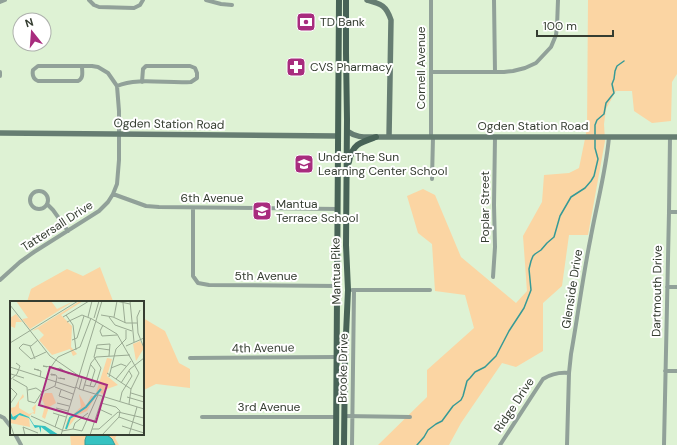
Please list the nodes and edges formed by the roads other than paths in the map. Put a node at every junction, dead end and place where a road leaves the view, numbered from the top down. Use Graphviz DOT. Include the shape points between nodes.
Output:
graph roads {
  1 [pos="5,0"];
  2 [pos="90,0"];
  3 [pos="143,0"];
  4 [pos="206,0"];
  5 [pos="339,0"];
  6 [pos="346,0"];
  7 [pos="367,0"];
  8 [pos="431,0"];
  9 [pos="494,0"];
  10 [pos="558,0"];
  11 [pos="0,2"];
  12 [pos="232,6"];
  13 [pos="82,66"];
  14 [pos="0,72"];
  15 [pos="432,72"];
  16 [pos="495,72"];
  17 [pos="0,76"];
  18 [pos="142,82"];
  19 [pos="117,86"];
  20 [pos="347,130"];
  21 [pos="0,133"];
  22 [pos="118,134"];
  23 [pos="338,136"];
  24 [pos="376,137"];
  25 [pos="389,137"];
  26 [pos="432,137"];
  27 [pos="495,137"];
  28 [pos="609,137"];
  29 [pos="670,137"];
  30 [pos="677,137"];
  31 [pos="432,180"];
  32 [pos="113,194"];
  33 [pos="47,204"];
  34 [pos="193,208"];
  35 [pos="338,209"];
  36 [pos="669,212"];
  37 [pos="677,212"];
  38 [pos="68,230"];
  39 [pos="346,245"];
  40 [pos="494,277"];
  41 [pos="0,280"];
  42 [pos="337,286"];
  43 [pos="667,287"];
  44 [pos="677,287"];
  45 [pos="351,290"];
  46 [pos="430,290"];
  47 [pos="337,357"];
  48 [pos="190,358"];
  49 [pos="665,371"];
  50 [pos="677,371"];
  51 [pos="569,373"];
  52 [pos="0,416"];
  53 [pos="336,416"];
  54 [pos="344,416"];
  55 [pos="352,416"];
  56 [pos="202,417"];
  57 [pos="410,417"];
  58 [pos="10,426"];
  59 [pos="16,435"];
  60 [pos="21,445"];
  61 [pos="336,445"];
  62 [pos="344,445"];
  63 [pos="352,445"];
  64 [pos="500,445"];
  65 [pos="567,445"];
  66 [pos="664,445"];
  1 -- 11 [label="street"];
  2 -- 3 [label="street" via="99,7 134,8"];
  4 -- 12 [label="street"];
  5 -- 23 [label="main road, Mantua Pike"];
  6 -- 20 [label="main road, Mantua Pike"];
  7 -- 25 [label="street" via="383,5 391,20"];
  8 -- 15 [label="street, Cornell Avenue"];
  9 -- 16 [label="street"];
  10 -- 16 [label="street" via="557,31 551,46 536,63 513,71"];
  13 -- 13 [label="street" via="38,66 33,70 33,75 38,81 78,81 82,77"];
  13 -- 19 [label="street" via="103,70"];
  14 -- 17 [label="street"];
  15 -- 16 [label="street"];
  15 -- 26 [label="street, Cornell Avenue"];
  18 -- 18 [label="street" via="191,82 197,78 197,73 195,68 190,66 146,66 143,69"];
  18 -- 19 [label="street" via="128,82"];
  19 -- 22 [label="street, Tattersall Drive"];
  20 -- 24 [label="street, Ogden Station Road" via="353,135"];
  20 -- 39 [label="main road, Mantua Pike"];
  21 -- 22 [label="street, Ogden Station Road"];
  22 -- 23 [label="street, Ogden Station Road"];
  22 -- 32 [label="street, Tattersall Drive" via="118,174"];
  23 -- 35 [label="main road, Mantua Pike"];
  24 -- 25 [label="street, Ogden Station Road"];
  24 -- 39 [label="main road" via="364,141 352,150 349,240"];
  25 -- 26 [label="street, Ogden Station Road"];
  26 -- 27 [label="street, Ogden Station Road"];
  26 -- 31 [label="street, Cornell Avenue"];
  27 -- 28 [label="street, Ogden Station Road"];
  27 -- 40 [label="street, Poplar Street"];
  28 -- 29 [label="street, Ogden Station Road"];
  28 -- 51 [label="street, Glenside Drive"];
  29 -- 30 [label="street, Ogden Station Road"];
  29 -- 36 [label="street, Dartmouth Drive"];
  32 -- 34 [label="street, 6th Avenue" via="146,206"];
  32 -- 38 [label="street, Tattersall Drive" via="98,211"];
  33 -- 33 [label="street" via="48,198 42,191 36,191 31,195 30,204 35,208"];
  33 -- 38 [label="street"];
  34 -- 35 [label="street, 6th Avenue"];
  34 -- 42 [label="street, 5th Avenue" via="193,276 201,284"];
  35 -- 42 [label="main road, Mantua Pike"];
  36 -- 37 [label="street"];
  36 -- 43 [label="street, Dartmouth Drive"];
  38 -- 41 [label="street, Tattersall Drive" via="20,262"];
  39 -- 45 [label="main road, Mantua Pike"];
  42 -- 47 [label="main road, Mantua Pike"];
  43 -- 44 [label="street"];
  43 -- 49 [label="street, Dartmouth Drive"];
  45 -- 46 [label="street"];
  45 -- 54 [label="main road, Mantua Pike" via="345,357"];
  45 -- 55 [label="street, Brooke Drive"];
  47 -- 48 [label="street, 4th Avenue"];
  47 -- 53 [label="main road, Mantua Pike"];
  49 -- 50 [label="street"];
  49 -- 66 [label="street, Dartmouth Drive"];
  51 -- 64 [label="street, Ridge Drive" via="560,372 543,379"];
  51 -- 65 [label="street, Glenside Drive"];
  52 -- 58 [label="street"];
  53 -- 56 [label="street, 3rd Avenue"];
  53 -- 61 [label="main road, Mantua Pike"];
  54 -- 55 [label="street"];
  54 -- 62 [label="main road, Mantua Pike"];
  55 -- 57 [label="street"];
  55 -- 63 [label="street, Brooke Drive"];
  59 -- 60 [label="street"];
}
